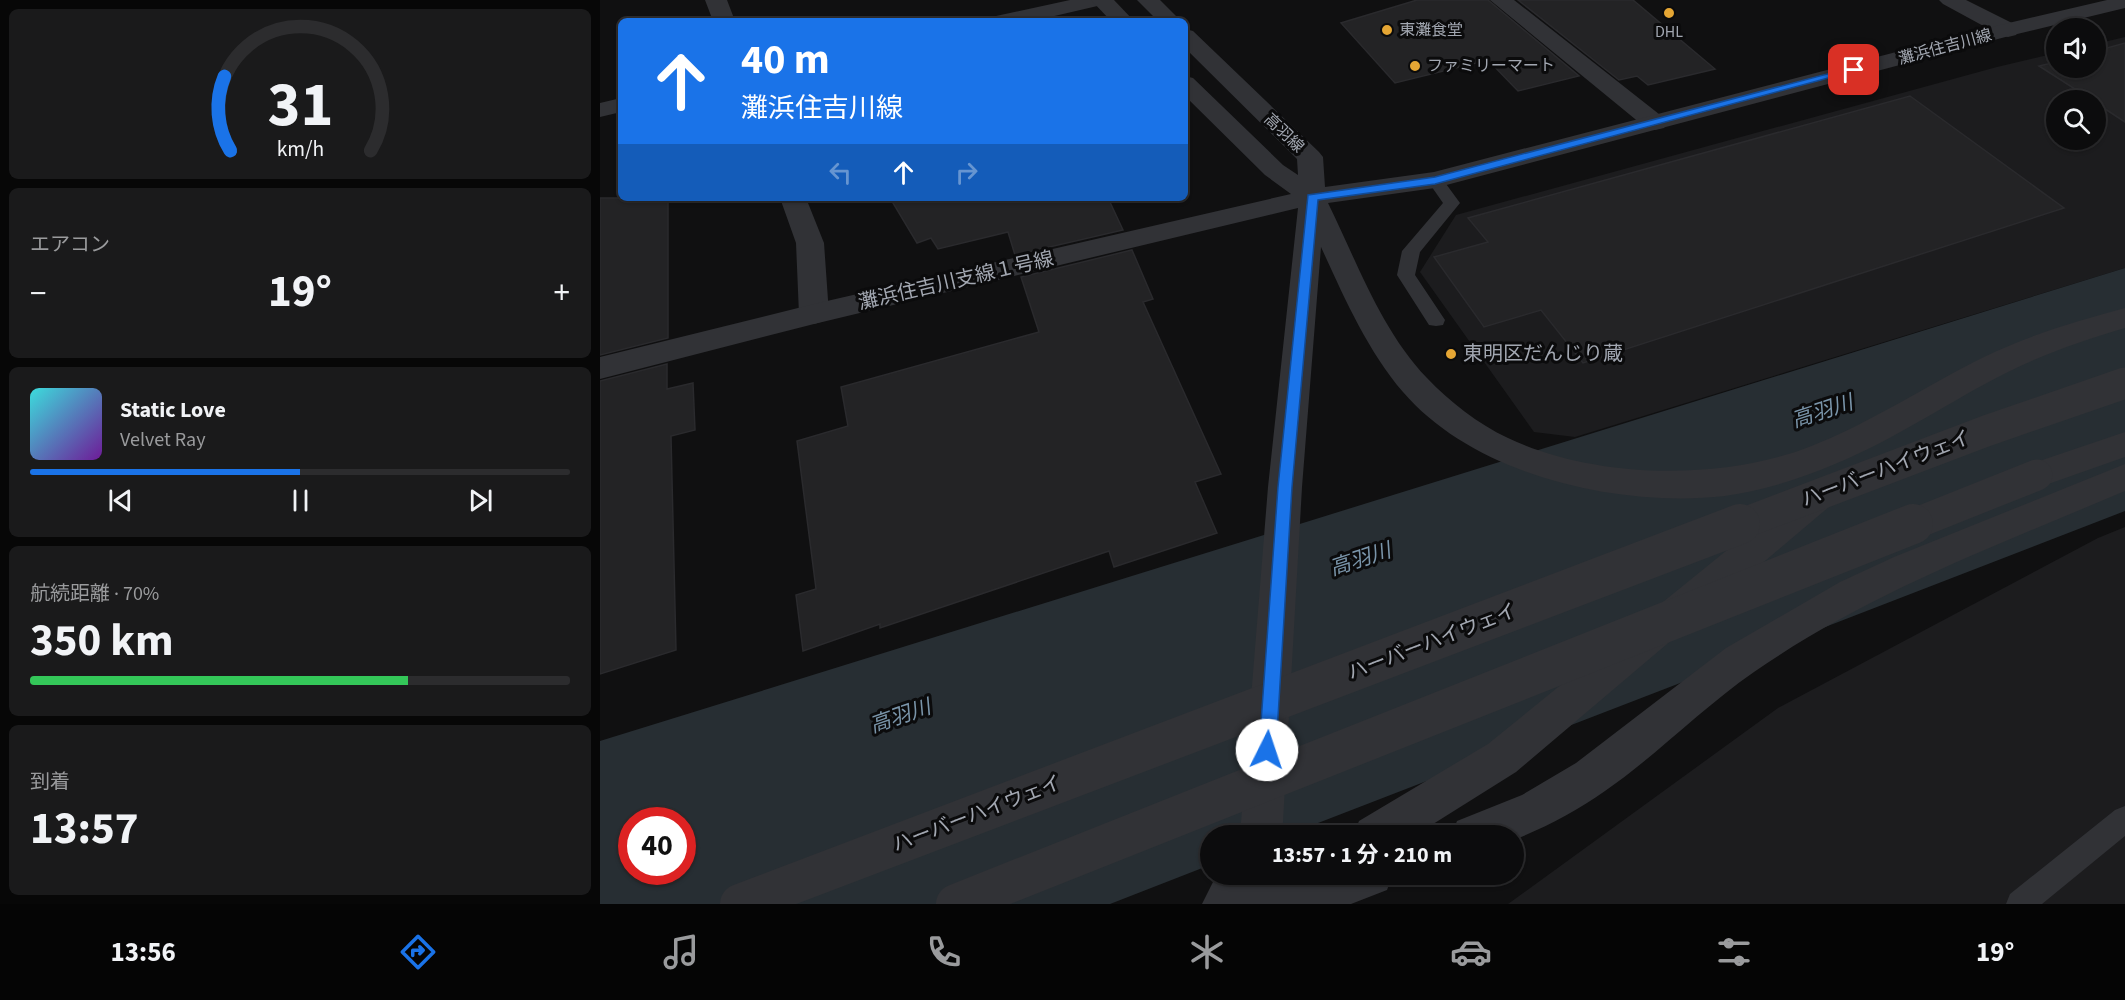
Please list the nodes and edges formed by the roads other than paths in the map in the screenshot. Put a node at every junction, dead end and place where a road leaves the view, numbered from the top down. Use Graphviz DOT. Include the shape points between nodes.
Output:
graph roads {
  1 [pos="716,0"];
  2 [pos="1100,0"];
  3 [pos="1148,0"];
  4 [pos="1501,0"];
  5 [pos="1950,0"];
  6 [pos="2125,2"];
  7 [pos="723,18"];
  8 [pos="1018,18"];
  9 [pos="1120,18"];
  10 [pos="1167,18"];
  11 [pos="2008,30"];
  12 [pos="1188,39"];
  13 [pos="1188,86"];
  14 [pos="618,106"];
  15 [pos="600,110"];
  16 [pos="1655,123"];
  17 [pos="1435,180"];
  18 [pos="1312,197"];
  19 [pos="794,201"];
  20 [pos="814,314"];
  21 [pos="2125,318"];
  22 [pos="1436,320"];
  23 [pos="600,368"];
  24 [pos="2125,383"];
  25 [pos="1930,402"];
  26 [pos="2125,444"];
  27 [pos="2125,477"];
  28 [pos="2125,819"];
  29 [pos="1260,825"];
  30 [pos="1392,825"];
  31 [pos="1499,825"];
  32 [pos="1237,885"];
  33 [pos="1291,885"];
  34 [pos="1343,885"];
  35 [pos="740,904"];
  36 [pos="956,904"];
  37 [pos="1224,904"];
  38 [pos="1260,904"];
  39 [pos="1295,904"];
  40 [pos="2020,904"];
  1 -- 7 [label="street"];
  2 -- 8 [label="street"];
  2 -- 9 [label="street"];
  3 -- 10 [label="street"];
  4 -- 16 [label="street"];
  5 -- 11 [label="street"];
  6 -- 11 [label="street, 灘浜住吉川線"];
  11 -- 16 [label="street, 灘浜住吉川線"];
  12 -- 18 [label="street, 高羽線" via="1310,157"];
  13 -- 18 [label="street, 高羽線" via="1274,170"];
  14 -- 15 [label="street"];
  16 -- 17 [label="street, 灘浜住吉川線"];
  17 -- 18 [label="street, 灘浜住吉川線"];
  17 -- 22 [label="lane" via="1452,203 1411,251 1406,275"];
  18 -- 20 [label="street, 灘浜住吉川支線１号線"];
  18 -- 25 [label="street" via="1358,296 1392,356 1432,402 1471,433 1540,465 1580,475 1662,484 1710,484 1808,460 1856,441"];
  18 -- 29 [label="street, bridge" via="1285,487"];
  19 -- 20 [label="street" via="810,243"];
  20 -- 23 [label="street, 灘浜住吉川支線１号線"];
  21 -- 25 [label="street" via="2027,350"];
  24 -- 35 [label="street, ハーバーハイウェイ, bridge" via="1986,432"];
  25 -- 30 [label="street, bridge" via="1502,758"];
  26 -- 36 [label="street, bridge" via="2026,479"];
  27 -- 31 [label="street" via="1853,593 1740,660 1591,777 1536,810"];
  28 -- 40 [label="lane"];
  32 -- 37 [label="street"];
  33 -- 38 [label="street"];
  34 -- 39 [label="street"];
}
